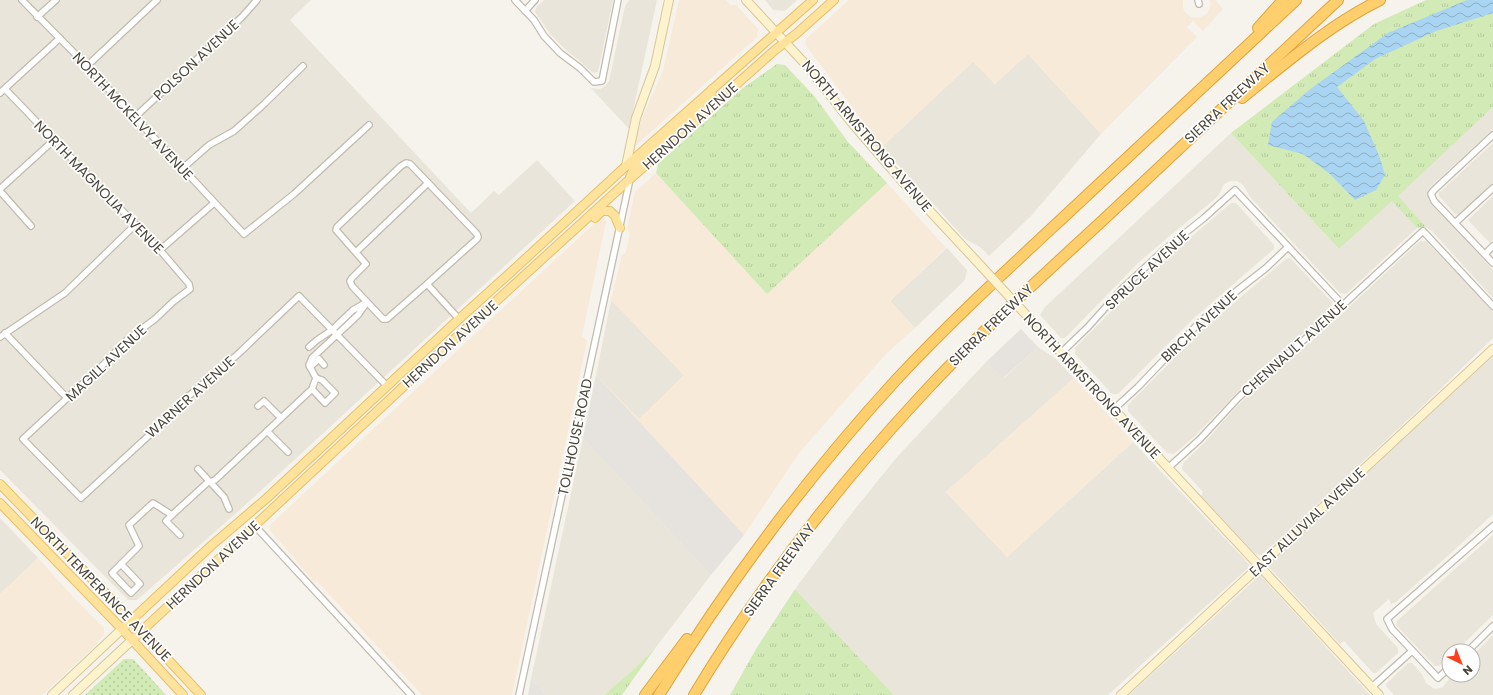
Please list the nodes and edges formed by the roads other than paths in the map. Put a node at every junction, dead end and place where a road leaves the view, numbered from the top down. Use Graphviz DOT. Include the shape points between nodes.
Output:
graph roads {
  1 [pos="22,0"];
  2 [pos="56,0"];
  3 [pos="157,0"];
  4 [pos="257,0"];
  5 [pos="515,0"];
  6 [pos="535,0"];
  7 [pos="618,0"];
  8 [pos="669,0"];
  9 [pos="746,0"];
  10 [pos="813,0"];
  11 [pos="834,0"];
  12 [pos="1283,0"];
  13 [pos="1296,0"];
  14 [pos="1338,0"];
  15 [pos="1380,0"];
  16 [pos="525,11"];
  17 [pos="37,17"];
  18 [pos="776,32"];
  19 [pos="60,38"];
  20 [pos="785,42"];
  21 [pos="87,66"];
  22 [pos="303,66"];
  23 [pos="5,89"];
  24 [pos="712,89"];
  25 [pos="0,93"];
  26 [pos="1192,98"];
  27 [pos="1216,114"];
  28 [pos="134,118"];
  29 [pos="369,125"];
  30 [pos="1493,135"];
  31 [pos="54,140"];
  32 [pos="626,166"];
  33 [pos="183,168"];
  34 [pos="630,179"];
  35 [pos="428,183"];
  36 [pos="606,184"];
  37 [pos="1493,188"];
  38 [pos="0,190"];
  39 [pos="214,203"];
  40 [pos="1455,223"];
  41 [pos="135,225"];
  42 [pos="31,226"];
  43 [pos="620,228"];
  44 [pos="573,231"];
  45 [pos="1493,246"];
  46 [pos="1288,247"];
  47 [pos="160,250"];
  48 [pos="356,252"];
  49 [pos="1485,254"];
  50 [pos="1493,263"];
  51 [pos="427,284"];
  52 [pos="190,289"];
  53 [pos="367,302"];
  54 [pos="1343,305"];
  55 [pos="1493,306"];
  56 [pos="459,319"];
  57 [pos="332,330"];
  58 [pos="5,333"];
  59 [pos="337,335"];
  60 [pos="0,337"];
  61 [pos="309,347"];
  62 [pos="1493,349"];
  63 [pos="1061,353"];
  64 [pos="324,365"];
  65 [pos="309,366"];
  66 [pos="316,378"];
  67 [pos="387,386"];
  68 [pos="312,389"];
  69 [pos="396,393"];
  70 [pos="67,398"];
  71 [pos="258,406"];
  72 [pos="1114,409"];
  73 [pos="281,418"];
  74 [pos="268,431"];
  75 [pos="23,440"];
  76 [pos="288,452"];
  77 [pos="331,454"];
  78 [pos="1168,468"];
  79 [pos="198,469"];
  80 [pos="210,482"];
  81 [pos="0,484"];
  82 [pos="0,503"];
  83 [pos="229,509"];
  84 [pos="172,515"];
  85 [pos="255,526"];
  86 [pos="1493,526"];
  87 [pos="180,535"];
  88 [pos="121,564"];
  89 [pos="1260,566"];
  90 [pos="767,585"];
  91 [pos="714,609"];
  92 [pos="132,620"];
  93 [pos="1493,626"];
  94 [pos="122,629"];
  95 [pos="142,631"];
  96 [pos="132,640"];
  97 [pos="1476,643"];
  98 [pos="1412,651"];
  99 [pos="1441,675"];
  100 [pos="1372,687"];
  101 [pos="52,695"];
  102 [pos="73,695"];
  103 [pos="183,695"];
  104 [pos="201,695"];
  105 [pos="411,695"];
  106 [pos="519,695"];
  107 [pos="645,695"];
  108 [pos="659,695"];
  109 [pos="694,695"];
  110 [pos="701,695"];
  111 [pos="1121,695"];
  112 [pos="1379,695"];
  1 -- 17 [label="street, NORTH MCKELVY AVENUE"];
  2 -- 17 [label="street"];
  3 -- 21 [label="street"];
  4 -- 28 [label="street, POLSON AVENUE"];
  5 -- 16 [label="street"];
  6 -- 16 [label="street"];
  7 -- 16 [label="street" via="602,81 594,82 544,36"];
  8 -- 32 [label="street" via="655,66 636,118"];
  9 -- 18 [label="street, NORTH ARMSTRONG AVENUE"];
  10 -- 18 [label="main road, HERNDON AVENUE"];
  11 -- 20 [label="main road, HERNDON AVENUE"];
  12 -- 26 [label="highway"];
  13 -- 26 [label="highway, SIERRA FREEWAY"];
  14 -- 27 [label="highway, SIERRA FREEWAY"];
  15 -- 27 [label="highway" via="1324,33 1238,101"];
  17 -- 19 [label="street, NORTH MCKELVY AVENUE"];
  18 -- 20 [label="street, NORTH ARMSTRONG AVENUE"];
  18 -- 24 [label="main road, HERNDON AVENUE"];
  19 -- 21 [label="street, NORTH MCKELVY AVENUE"];
  19 -- 23 [label="street"];
  20 -- 34 [label="main road, HERNDON AVENUE"];
  20 -- 63 [label="street, NORTH ARMSTRONG AVENUE, bridge" via="901,180"];
  21 -- 28 [label="street, NORTH MCKELVY AVENUE"];
  22 -- 33 [label="street" via="234,131 208,145"];
  23 -- 25 [label="street"];
  23 -- 31 [label="street, NORTH MAGNOLIA AVENUE"];
  24 -- 32 [label="main road, HERNDON AVENUE"];
  24 -- 34 [label="main road" via="711,99 634,168"];
  26 -- 91 [label="highway, SIERRA FREEWAY" via="964,311 896,380 801,491"];
  27 -- 90 [label="highway, SIERRA FREEWAY" via="944,371 832,499"];
  28 -- 33 [label="street, NORTH MCKELVY AVENUE"];
  29 -- 39 [label="street, NORTH MCKELVY AVENUE" via="294,194 244,234"];
  30 -- 40 [label="street" via="1431,194 1434,201"];
  31 -- 38 [label="street"];
  31 -- 41 [label="street, NORTH MAGNOLIA AVENUE"];
  32 -- 36 [label="main road, HERNDON AVENUE"];
  33 -- 39 [label="street, NORTH MCKELVY AVENUE"];
  34 -- 43 [label="street, TOLLHOUSE ROAD"];
  34 -- 44 [label="main road, HERNDON AVENUE"];
  35 -- 48 [label="street"];
  35 -- 48 [label="street" via="406,163 348,216 336,230"];
  35 -- 51 [label="street" via="478,234 478,237"];
  36 -- 44 [label="main road" via="608,192 576,222"];
  36 -- 56 [label="main road, HERNDON AVENUE"];
  37 -- 40 [label="street"];
  38 -- 42 [label="street"];
  39 -- 47 [label="street"];
  40 -- 49 [label="street"];
  41 -- 47 [label="street, NORTH MAGNOLIA AVENUE"];
  41 -- 58 [label="street" via="65,293"];
  43 -- 44 [label="main road" via="610,211 602,211 583,229"];
  43 -- 106 [label="street, TOLLHOUSE ROAD"];
  44 -- 69 [label="main road, HERNDON AVENUE"];
  45 -- 49 [label="street"];
  46 -- 54 [label="street"];
  46 -- 63 [label="street, SPRUCE AVENUE" via="1235,190 1123,288"];
  46 -- 72 [label="street, BIRCH AVENUE" via="1198,324"];
  47 -- 52 [label="street, NORTH MAGNOLIA AVENUE" via="185,278"];
  48 -- 53 [label="street" via="366,264 350,281"];
  49 -- 50 [label="street"];
  51 -- 53 [label="street" via="387,319 383,319"];
  51 -- 56 [label="street"];
  52 -- 70 [label="street, MAGILL AVENUE" via="127,340"];
  53 -- 57 [label="street" via="353,310"];
  53 -- 59 [label="street" via="358,315"];
  54 -- 55 [label="street, CHENNAULT AVENUE" via="1424,231"];
  54 -- 78 [label="street, CHENNAULT AVENUE" via="1265,372"];
  56 -- 67 [label="main road, HERNDON AVENUE"];
  56 -- 69 [label="main road" via="429,355 396,386"];
  57 -- 59 [label="street"];
  57 -- 61 [label="street"];
  57 -- 75 [label="street, WARNER AVENUE" via="300,296 185,399 81,498"];
  58 -- 60 [label="street"];
  58 -- 70 [label="street"];
  59 -- 65 [label="street" via="312,358"];
  59 -- 67 [label="street"];
  62 -- 89 [label="street, EAST ALLUVIAL AVENUE"];
  63 -- 72 [label="street, NORTH ARMSTRONG AVENUE"];
  64 -- 65 [label="street" via="319,359"];
  65 -- 66 [label="street"];
  66 -- 68 [label="street"];
  66 -- 68 [label="street" via="322,380 335,393 325,403"];
  67 -- 77 [label="main road" via="386,395 352,427"];
  67 -- 92 [label="main road, HERNDON AVENUE"];
  68 -- 73 [label="street"];
  69 -- 77 [label="main road, HERNDON AVENUE"];
  70 -- 75 [label="street, MAGILL AVENUE"];
  71 -- 73 [label="street" via="264,401"];
  72 -- 78 [label="street, NORTH ARMSTRONG AVENUE"];
  73 -- 74 [label="street"];
  74 -- 76 [label="street"];
  74 -- 80 [label="street"];
  77 -- 85 [label="main road, HERNDON AVENUE"];
  78 -- 89 [label="street, NORTH ARMSTRONG AVENUE"];
  79 -- 80 [label="street"];
  80 -- 83 [label="street" via="224,497"];
  80 -- 84 [label="street"];
  81 -- 92 [label="main road, NORTH TEMPERANCE AVENUE"];
  82 -- 94 [label="main road, NORTH TEMPERANCE AVENUE"];
  84 -- 87 [label="street" via="166,521"];
  84 -- 88 [label="street" via="153,503 129,525 140,546"];
  85 -- 95 [label="main road, HERNDON AVENUE"];
  85 -- 105 [label="street"];
  86 -- 98 [label="street" via="1386,619"];
  88 -- 88 [label="street" via="112,573 131,593 140,584"];
  89 -- 100 [label="street, NORTH ARMSTRONG AVENUE"];
  89 -- 111 [label="street, EAST ALLUVIAL AVENUE"];
  90 -- 109 [label="highway, SIERRA FREEWAY"];
  90 -- 110 [label="highway"];
  91 -- 107 [label="highway"];
  91 -- 108 [label="highway, SIERRA FREEWAY"];
  92 -- 94 [label="main road, HERNDON AVENUE"];
  92 -- 95 [label="main road, NORTH TEMPERANCE AVENUE"];
  93 -- 97 [label="street"];
  94 -- 96 [label="main road, NORTH TEMPERANCE AVENUE"];
  94 -- 101 [label="street, HERNDON AVENUE"];
  95 -- 96 [label="main road, HERNDON AVENUE"];
  95 -- 104 [label="main road, NORTH TEMPERANCE AVENUE"];
  96 -- 102 [label="street, HERNDON AVENUE"];
  96 -- 103 [label="main road, NORTH TEMPERANCE AVENUE"];
  98 -- 99 [label="street" via="1438,678"];
  98 -- 100 [label="street"];
  100 -- 112 [label="street, NORTH ARMSTRONG AVENUE"];
}
